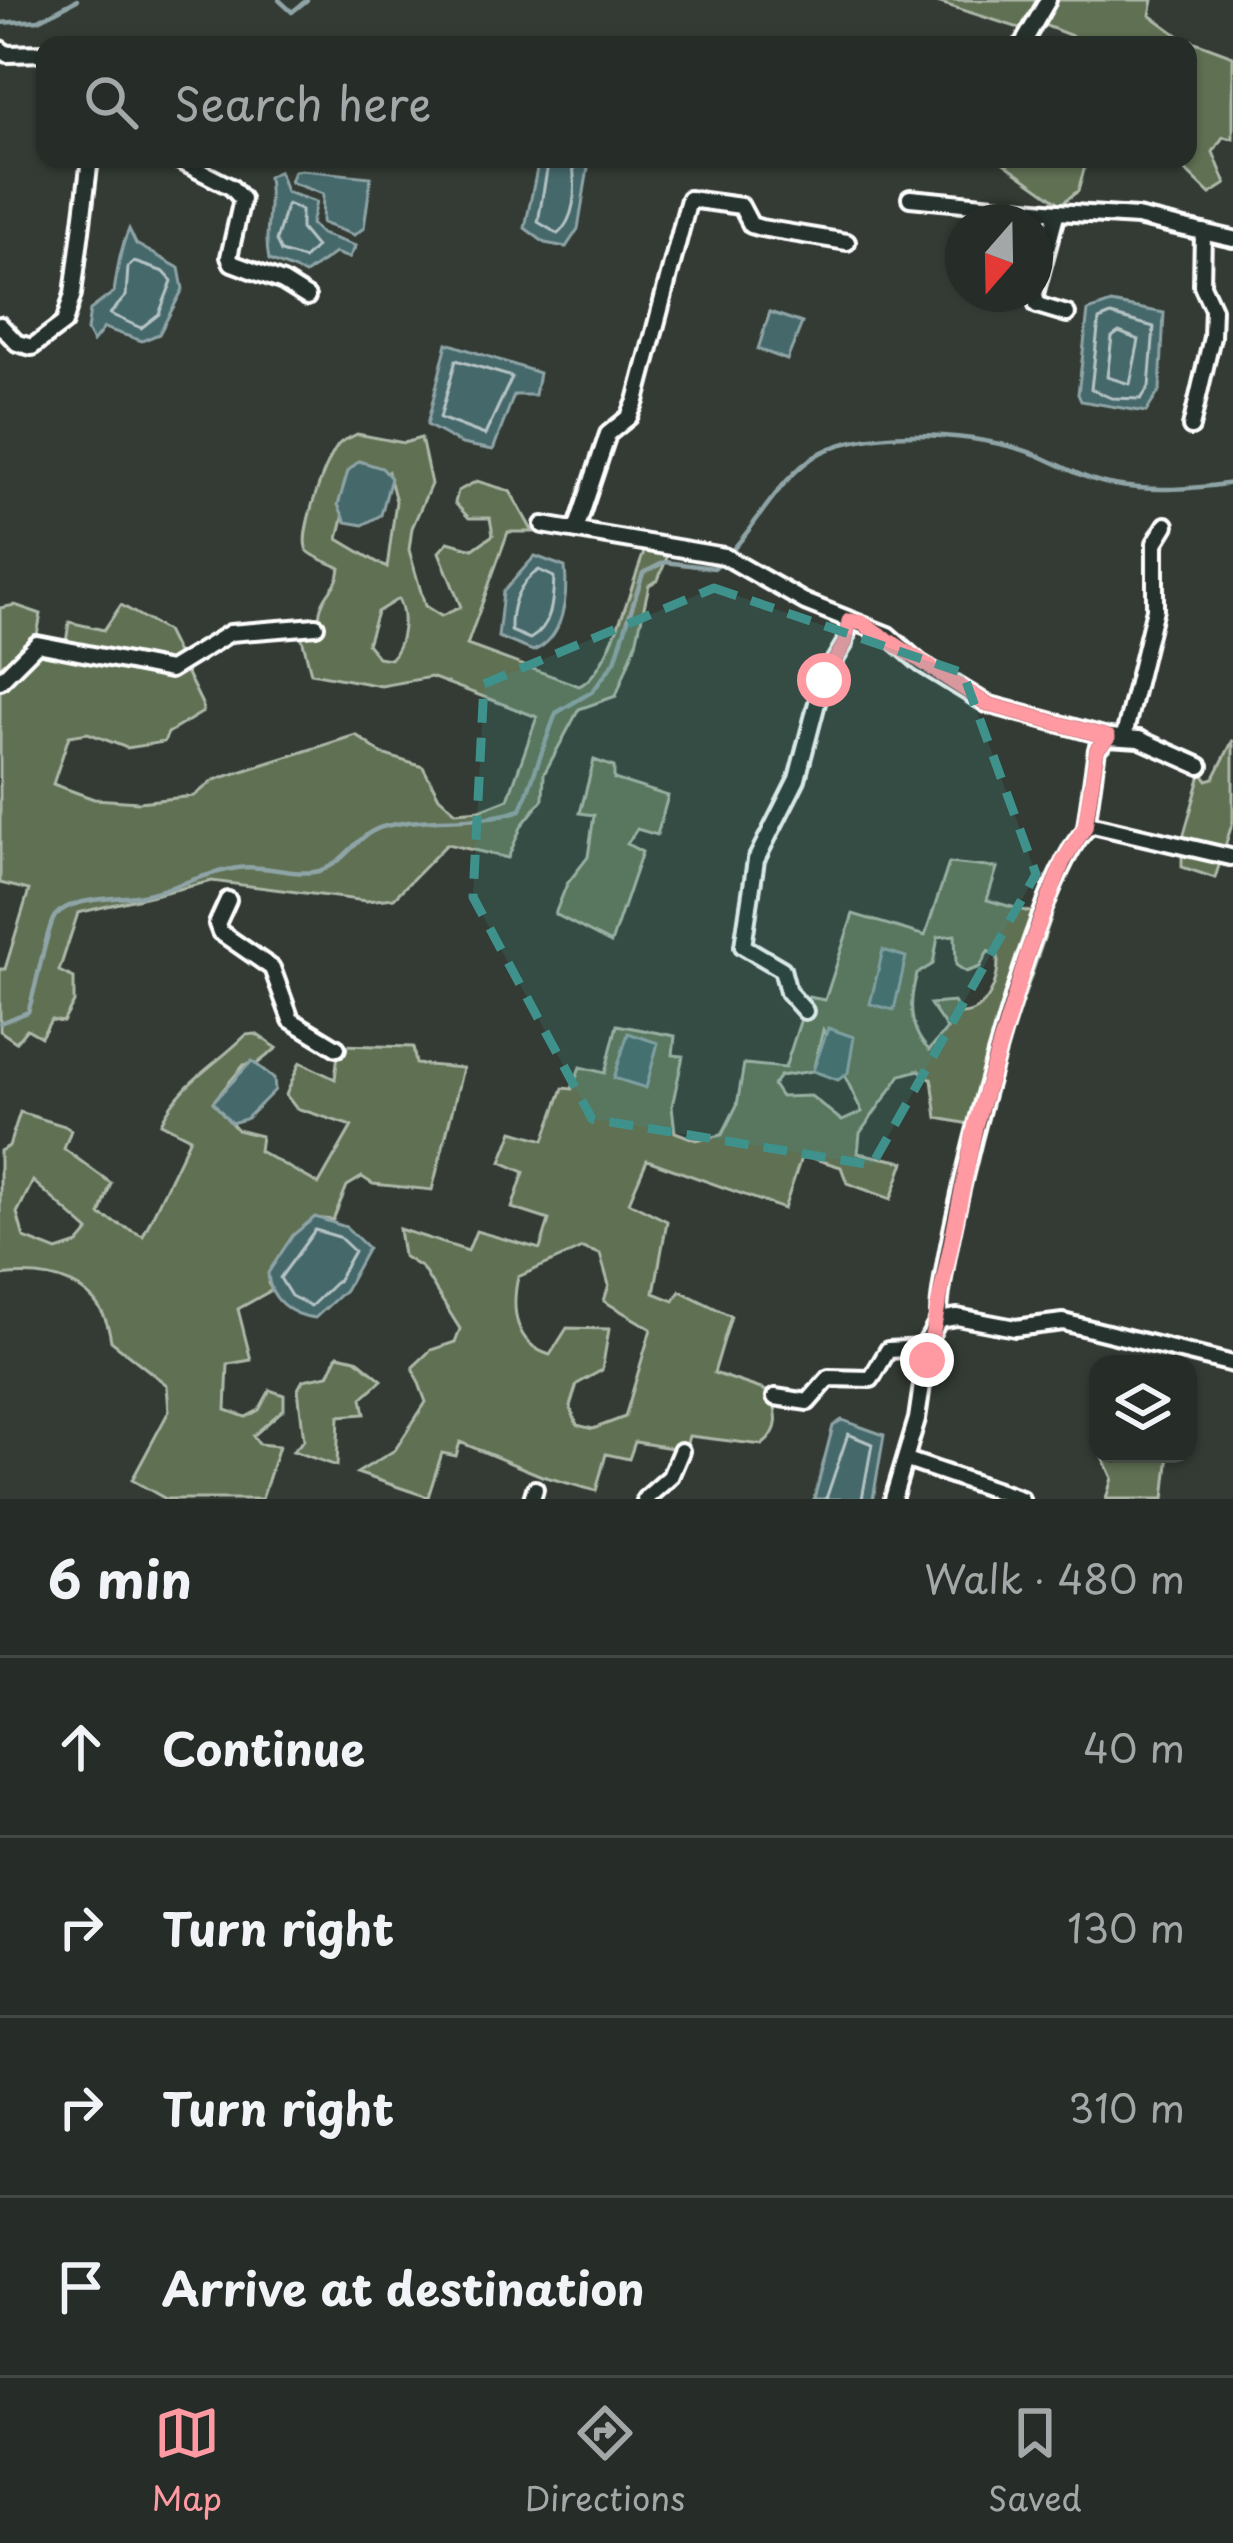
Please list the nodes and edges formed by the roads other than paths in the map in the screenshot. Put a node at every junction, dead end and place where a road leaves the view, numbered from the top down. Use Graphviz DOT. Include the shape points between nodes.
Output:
graph roads {
  1 [pos="1048,0"];
  2 [pos="1027,36"];
  3 [pos="0,49"];
  4 [pos="36,53"];
  5 [pos="89,168"];
  6 [pos="191,168"];
  7 [pos="910,198"];
  8 [pos="1058,212"];
  9 [pos="1053,230"];
  10 [pos="1203,232"];
  11 [pos="1233,239"];
  12 [pos="848,242"];
  13 [pos="307,297"];
  14 [pos="1053,310"];
  15 [pos="1067,314"];
  16 [pos="0,325"];
  17 [pos="1191,427"];
  18 [pos="543,525"];
  19 [pos="1166,525"];
  20 [pos="577,527"];
  21 [pos="849,621"];
  22 [pos="316,626"];
  23 [pos="0,681"];
  24 [pos="1116,736"];
  25 [pos="1200,766"];
  26 [pos="1085,827"];
  27 [pos="1230,856"];
  28 [pos="228,900"];
  29 [pos="805,1011"];
  30 [pos="337,1048"];
  31 [pos="939,1319"];
  32 [pos="928,1344"];
  33 [pos="1170,1355"];
  34 [pos="1197,1359"];
  35 [pos="1233,1364"];
  36 [pos="775,1397"];
  37 [pos="681,1451"];
  38 [pos="907,1460"];
  39 [pos="645,1499"];
  40 [pos="893,1499"];
  41 [pos="1021,1499"];
  1 -- 2 [label="street"];
  3 -- 4 [label="street"];
  5 -- 16 [label="street" via="64,323 32,347"];
  6 -- 13 [label="street" via="242,199 232,263"];
  7 -- 8 [label="street"];
  8 -- 9 [label="street"];
  8 -- 10 [label="street"];
  10 -- 11 [label="street"];
  10 -- 17 [label="street" via="1212,337"];
  12 -- 20 [label="street" via="761,228 741,206 689,199 636,401 608,434"];
  14 -- 15 [label="street"];
  18 -- 20 [label="street"];
  19 -- 24 [label="street" via="1155,543 1155,609"];
  20 -- 21 [label="street" via="724,556"];
  21 -- 24 [label="street" via="888,635 987,704"];
  21 -- 29 [label="street" via="797,779 756,860 743,946 782,969"];
  22 -- 23 [label="street" via="213,638 170,670 45,643"];
  24 -- 25 [label="street"];
  24 -- 26 [label="street" via="1097,749"];
  26 -- 27 [label="street"];
  26 -- 31 [label="street" via="1063,862 1006,1023 964,1174"];
  28 -- 30 [label="street" via="220,932 272,968 291,1020"];
  31 -- 32 [label="street"];
  31 -- 33 [label="street" via="1006,1328 1063,1322"];
  32 -- 36 [label="street" via="892,1347 871,1379 829,1378 808,1402"];
  32 -- 38 [label="street"];
  34 -- 35 [label="street"];
  37 -- 39 [label="street" via="670,1478"];
  38 -- 40 [label="street"];
  38 -- 41 [label="street"];
}
